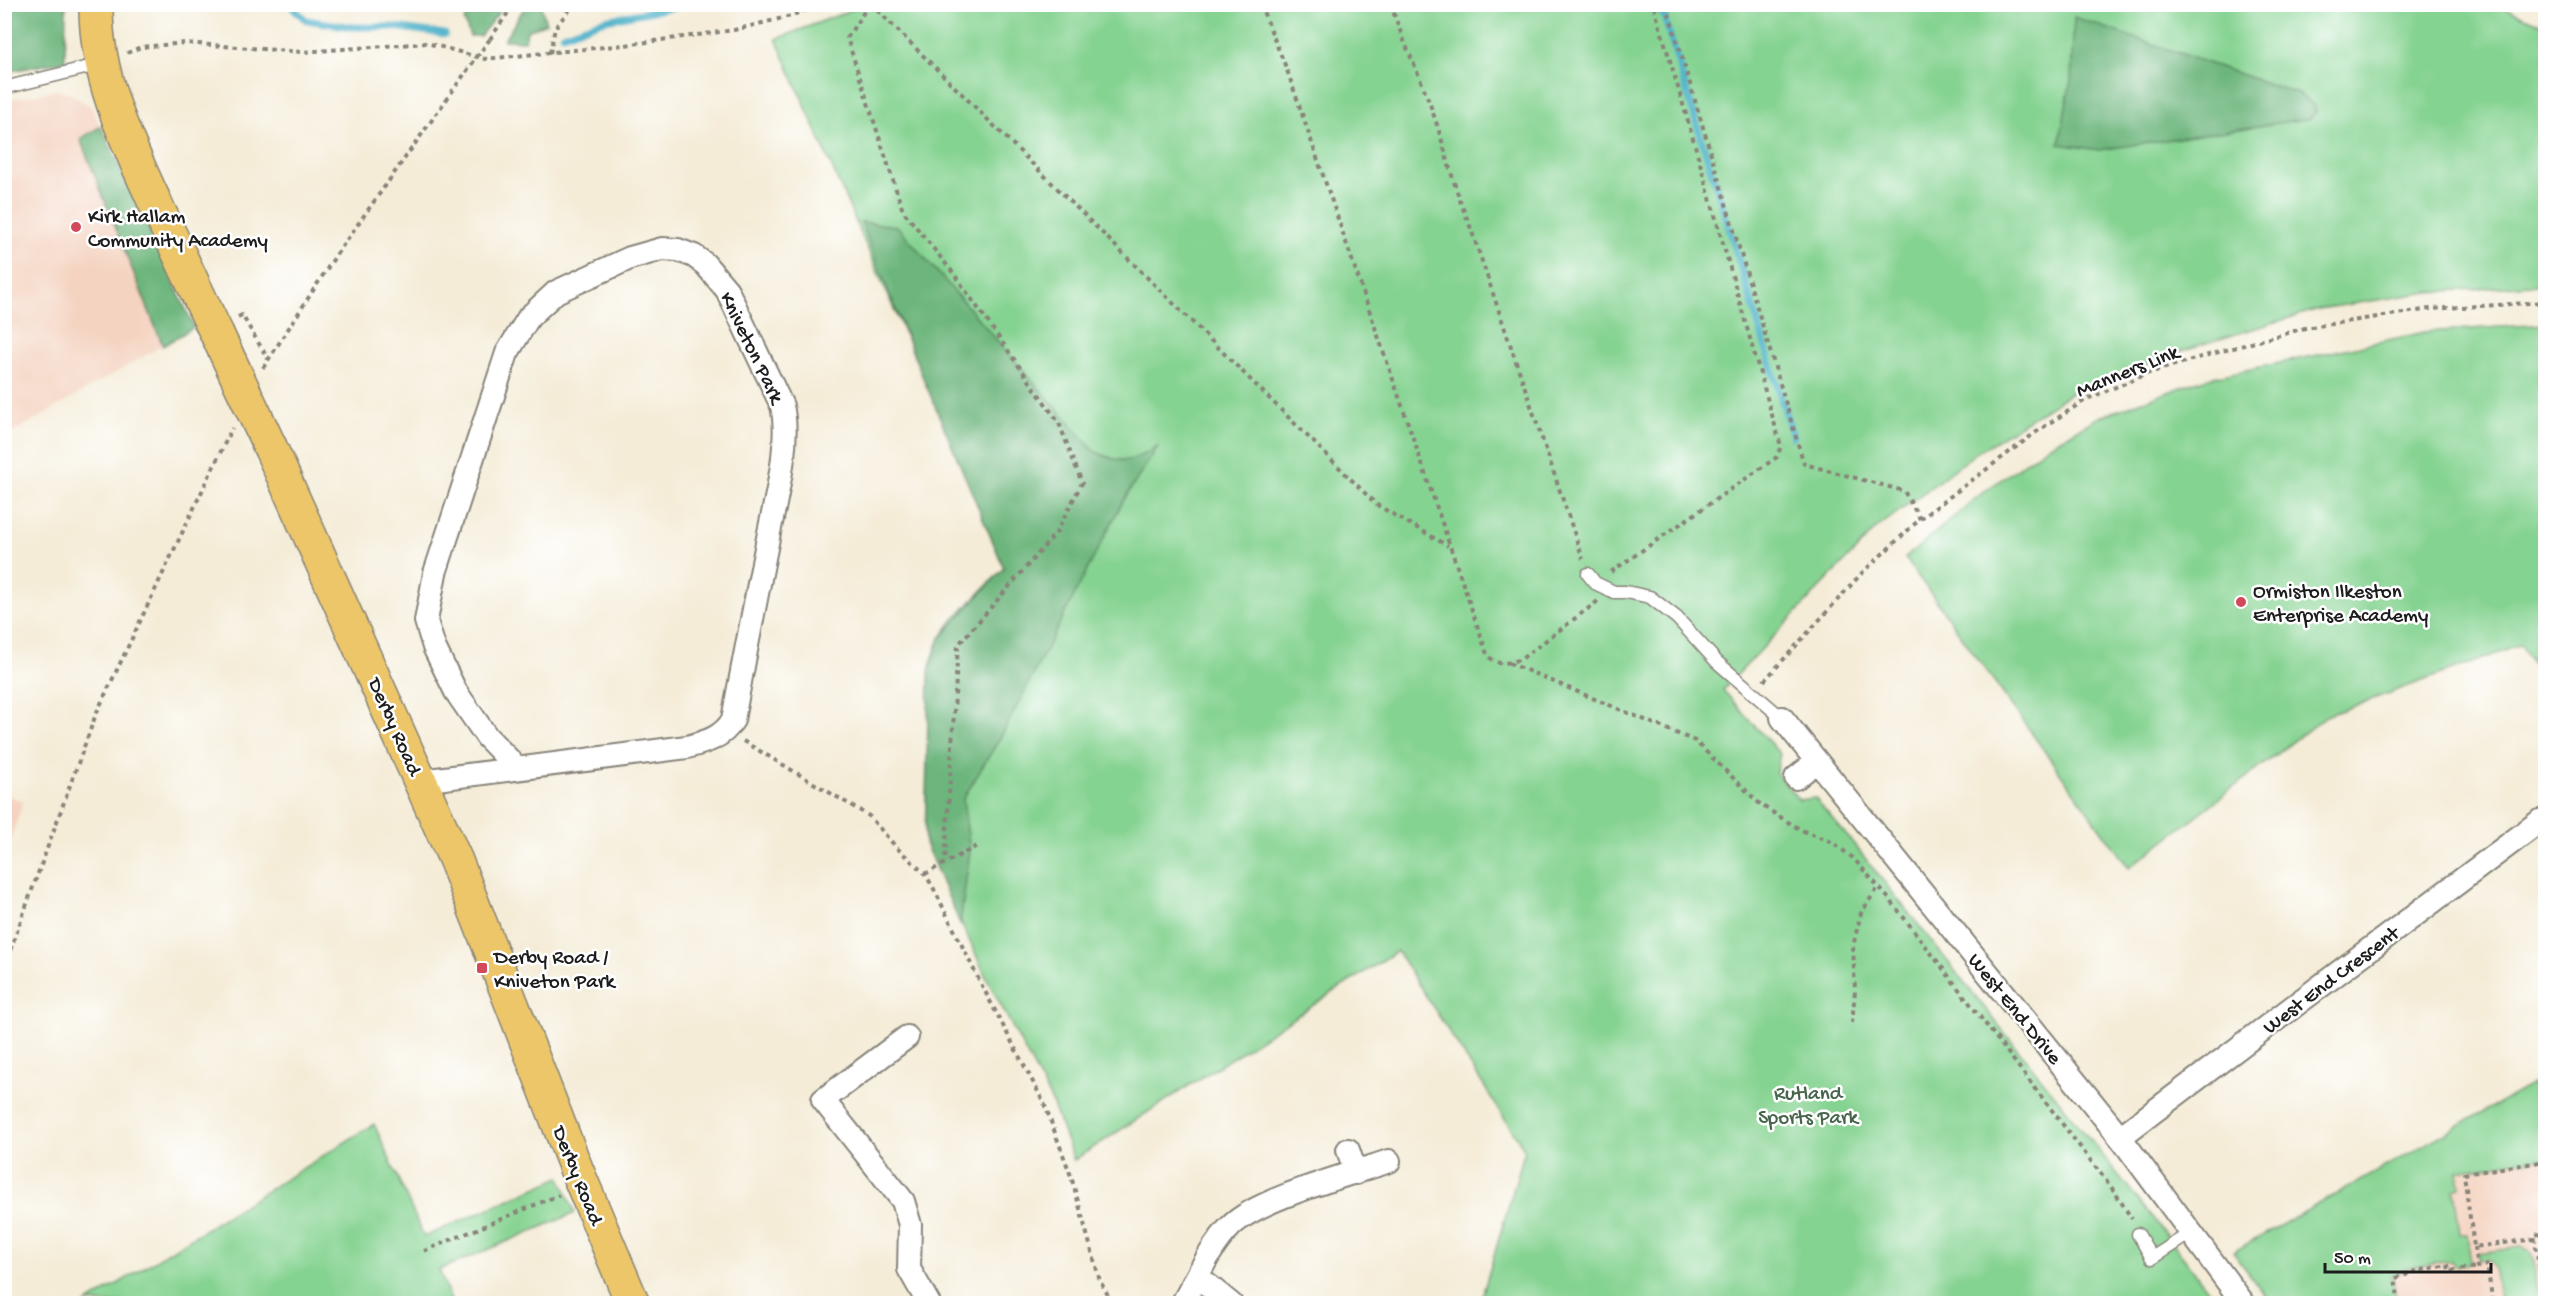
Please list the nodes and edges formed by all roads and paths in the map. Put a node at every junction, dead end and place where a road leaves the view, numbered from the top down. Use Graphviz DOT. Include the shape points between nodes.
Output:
graph roads {
  1 [pos="96,4"];
  2 [pos="514,4"];
  3 [pos="567,4"];
  4 [pos="819,4"];
  5 [pos="870,4"];
  6 [pos="1260,4"];
  7 [pos="1391,4"];
  8 [pos="1653,4"];
  9 [pos="1666,4"];
  10 [pos="550,53"];
  11 [pos="102,64"];
  12 [pos="4,88"];
  13 [pos="2546,302"];
  14 [pos="225,326"];
  15 [pos="268,359"];
  16 [pos="258,377"];
  17 [pos="233,426"];
  18 [pos="1920,519"];
  19 [pos="1449,546"];
  20 [pos="1592,578"];
  21 [pos="1614,592"];
  22 [pos="1509,663"];
  23 [pos="1753,694"];
  24 [pos="1782,718"];
  25 [pos="726,730"];
  26 [pos="1816,762"];
  27 [pos="516,767"];
  28 [pos="1796,778"];
  29 [pos="421,781"];
  30 [pos="2540,821"];
  31 [pos="977,846"];
  32 [pos="945,862"];
  33 [pos="925,874"];
  34 [pos="1878,887"];
  35 [pos="4,967"];
  36 [pos="1852,1023"];
  37 [pos="907,1037"];
  38 [pos="2120,1137"];
  39 [pos="1348,1150"];
  40 [pos="1389,1161"];
  41 [pos="2546,1161"];
  42 [pos="1356,1173"];
  43 [pos="583,1185"];
  44 [pos="2192,1232"];
  45 [pos="2546,1233"];
  46 [pos="2138,1234"];
  47 [pos="2535,1239"];
  48 [pos="2474,1247"];
  49 [pos="424,1251"];
  50 [pos="2477,1267"];
  51 [pos="1198,1277"];
  52 [pos="633,1304"];
  53 [pos="929,1304"];
  54 [pos="1113,1304"];
  55 [pos="1182,1304"];
  56 [pos="1231,1304"];
  57 [pos="2244,1304"];
  58 [pos="2399,1304"];
  59 [pos="2493,1304"];
  60 [pos="2544,1304"];
  1 -- 11 [label="main road, Derby Road"];
  2 -- 15 [label="path, bridge" via="336,255"];
  3 -- 10 [label="path" via="569,10 555,28"];
  4 -- 10 [label="path" via="791,16 734,30"];
  5 -- 19 [label="path" via="1377,505"];
  5 -- 32 [label="path" via="848,38 903,211 954,274 1059,423 1082,483 1056,533 958,645"];
  6 -- 19 [label="path" via="1287,70"];
  7 -- 20 [label="path" via="1433,112 1455,192"];
  8 -- 20 [label="path" via="1700,155 1781,447 1777,457"];
  9 -- 18 [label="path" via="1804,464 1904,491"];
  10 -- 11 [label="path" via="485,59 427,43 302,52 185,43 141,47"];
  11 -- 12 [label="lane"];
  11 -- 14 [label="main road, Derby Road" via="134,158"];
  13 -- 18 [label="path, Manners Link" via="2430,309 2305,328 2149,373 2087,399"];
  14 -- 15 [label="path" via="242,315"];
  14 -- 29 [label="main road, Derby Road, bridge" via="271,449"];
  15 -- 16 [label="path"];
  17 -- 35 [label="path" via="96,714"];
  18 -- 23 [label="path, Manners Link" via="1862,573"];
  19 -- 22 [label="path" via="1488,657 1501,664"];
  20 -- 21 [label="lane"];
  21 -- 22 [label="path" via="1520,660"];
  21 -- 23 [label="lane" via="1650,597 1677,618"];
  22 -- 34 [label="path" via="1695,741 1761,805 1801,830 1832,842 1853,858"];
  23 -- 24 [label="lane"];
  24 -- 26 [label="street, West End Drive"];
  25 -- 27 [label="street" via="713,740 687,747"];
  25 -- 27 [label="street, Kniveton Park" via="733,720 776,498 785,418 738,311 716,275 694,256 662,249 630,258 556,292 529,317 507,353 435,573 426,621 434,648 456,692 487,737"];
  25 -- 33 [label="path" via="869,816"];
  26 -- 28 [label="street"];
  26 -- 38 [label="street, West End Drive"];
  27 -- 29 [label="street"];
  29 -- 43 [label="main road, Derby Road"];
  30 -- 38 [label="street, West End Crescent"];
  31 -- 32 [label="path"];
  32 -- 33 [label="path"];
  33 -- 54 [label="path" via="1044,1103 1071,1176 1100,1281"];
  34 -- 36 [label="path" via="1861,913 1853,946"];
  34 -- 46 [label="path" via="2114,1191"];
  37 -- 53 [label="street" via="823,1100 903,1202 910,1225 909,1269"];
  38 -- 44 [label="street, West End Drive"];
  39 -- 42 [label="street"];
  40 -- 42 [label="street"];
  41 -- 48 [label="path" via="2464,1174"];
  42 -- 51 [label="street" via="1257,1208 1243,1217 1221,1238"];
  43 -- 49 [label="path"];
  43 -- 52 [label="main road, Derby Road"];
  44 -- 46 [label="lane" via="2152,1258"];
  44 -- 57 [label="street, West End Drive"];
  45 -- 47 [label="path" via="2534,1234"];
  47 -- 48 [label="path"];
  47 -- 60 [label="path"];
  48 -- 50 [label="path"];
  50 -- 58 [label="path" via="2449,1271 2448,1265 2395,1278"];
  50 -- 59 [label="path" via="2487,1265"];
  51 -- 55 [label="street"];
  51 -- 56 [label="street"];
}
